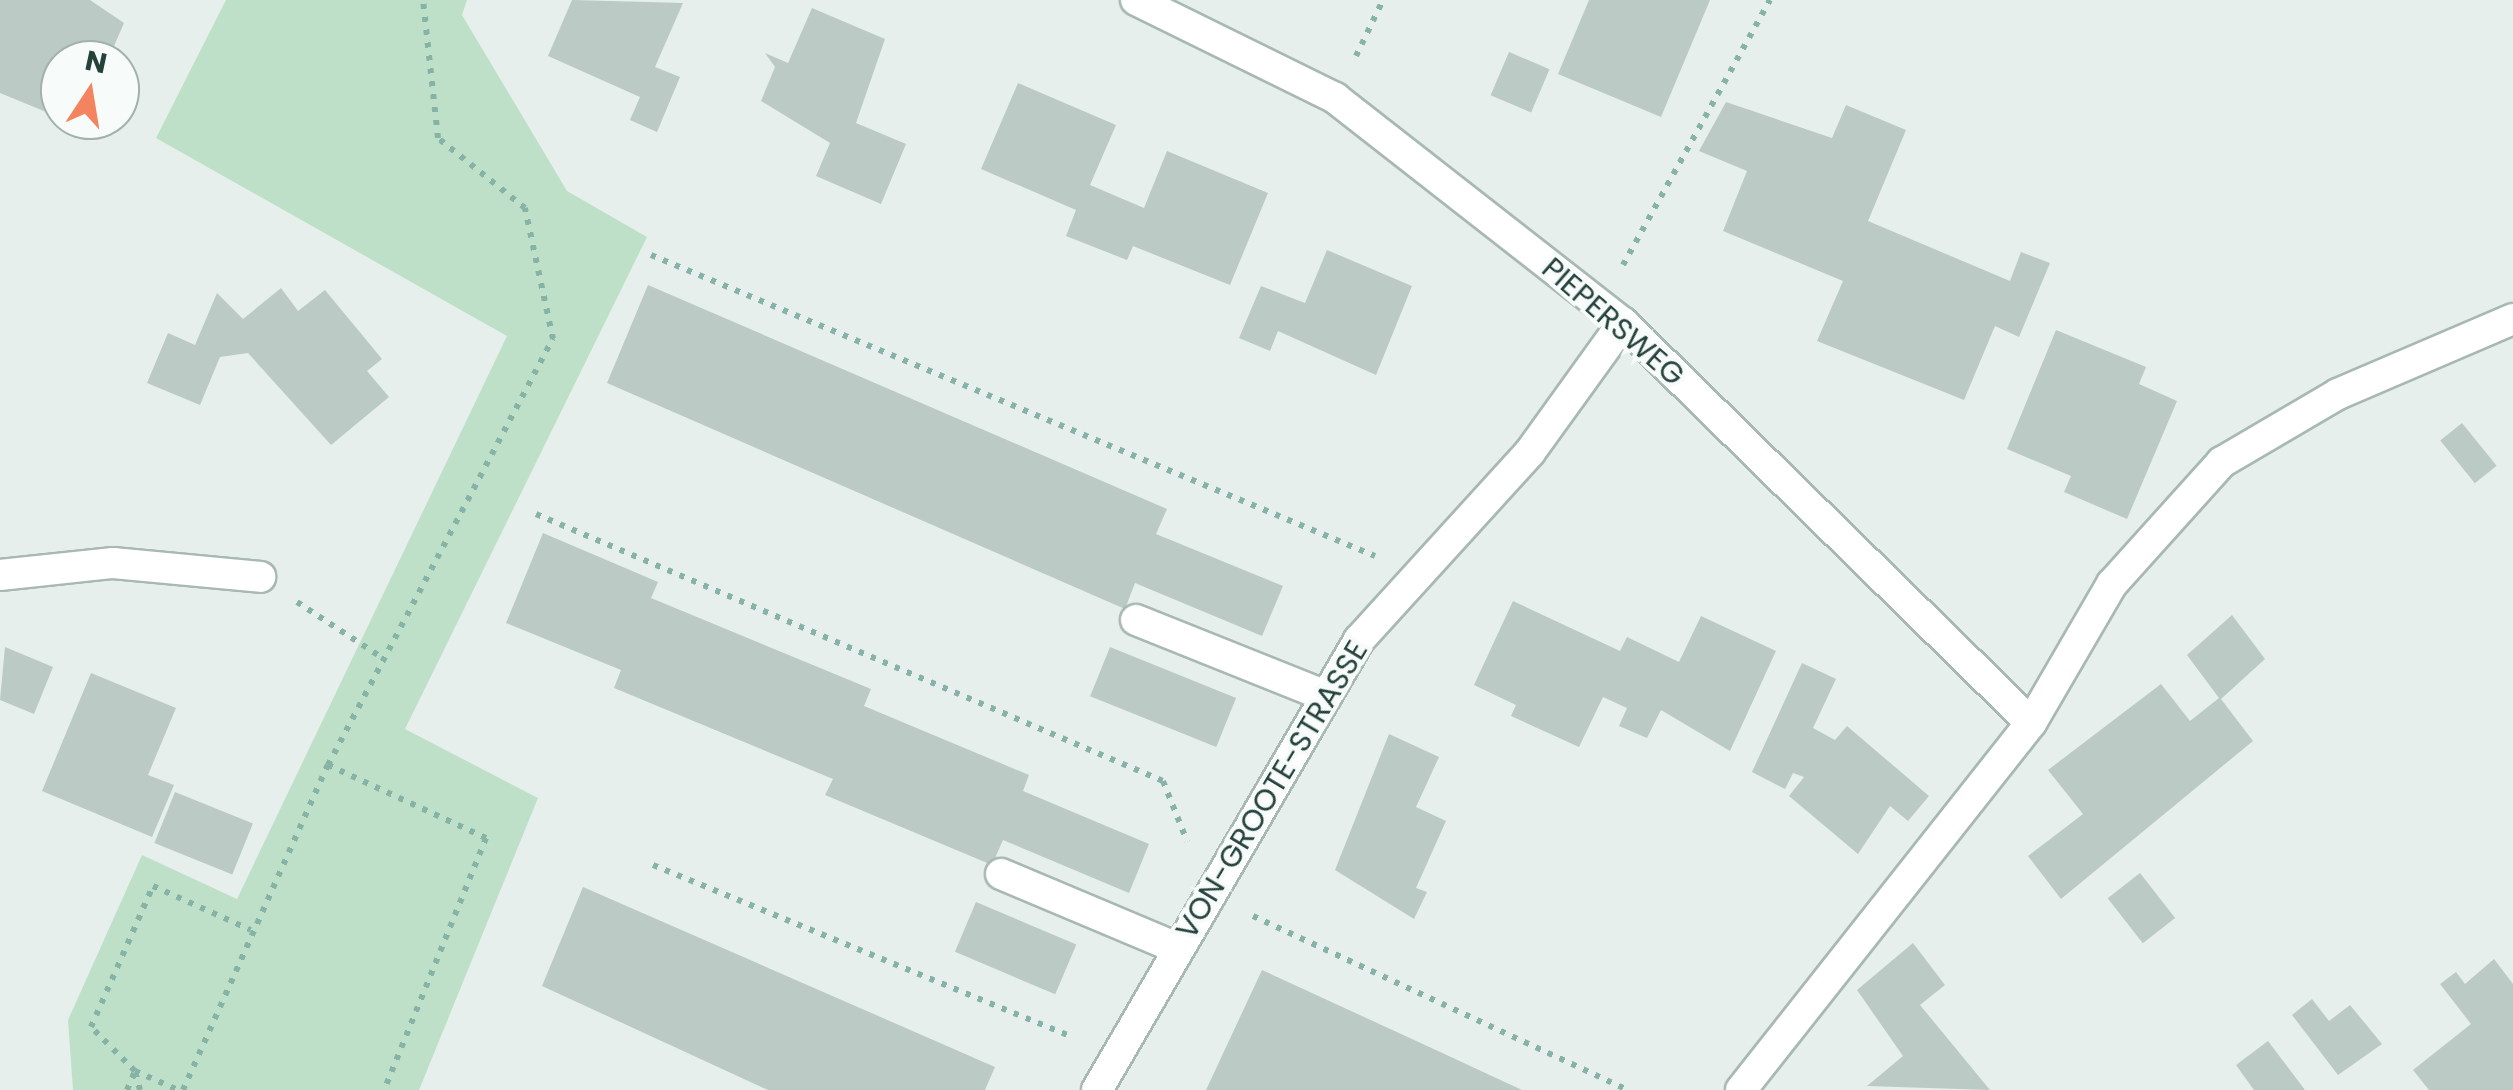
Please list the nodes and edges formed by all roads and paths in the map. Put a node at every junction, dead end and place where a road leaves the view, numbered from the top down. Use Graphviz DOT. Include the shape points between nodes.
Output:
graph roads {
  1 [pos="423,0"];
  2 [pos="1136,0"];
  3 [pos="1383,0"];
  4 [pos="1770,0"];
  5 [pos="1335,98"];
  6 [pos="651,255"];
  7 [pos="1612,314"];
  8 [pos="2513,319"];
  9 [pos="536,514"];
  10 [pos="1418,574"];
  11 [pos="0,575"];
  12 [pos="260,577"];
  13 [pos="1136,620"];
  14 [pos="384,659"];
  15 [pos="1326,696"];
  16 [pos="2031,724"];
  17 [pos="328,765"];
  18 [pos="653,865"];
  19 [pos="1001,874"];
  20 [pos="1208,895"];
  21 [pos="251,930"];
  22 [pos="1177,948"];
  23 [pos="1114,1053"];
  24 [pos="136,1071"];
  25 [pos="127,1090"];
  26 [pos="140,1090"];
  27 [pos="180,1090"];
  28 [pos="384,1090"];
  29 [pos="1097,1090"];
  30 [pos="1628,1090"];
  31 [pos="1741,1090"];
  1 -- 14 [label="path" via="438,138 525,208 554,339"];
  2 -- 5 [label="street, PIEPERSWEG"];
  3 -- 5 [label="path"];
  4 -- 7 [label="path"];
  5 -- 7 [label="street, PIEPERSWEG"];
  6 -- 10 [label="path"];
  7 -- 10 [label="street, VON-GROOTE-STRASSE" via="1530,452"];
  7 -- 16 [label="street, PIEPERSWEG"];
  8 -- 16 [label="street" via="2338,394 2222,462 2112,584"];
  9 -- 20 [label="path" via="1163,781"];
  10 -- 15 [label="street, VON-GROOTE-STRASSE"];
  11 -- 12 [label="street" via="113,564"];
  12 -- 14 [label="path"];
  13 -- 15 [label="street"];
  14 -- 17 [label="path"];
  15 -- 20 [label="street, VON-GROOTE-STRASSE"];
  16 -- 31 [label="street" via="1824,974"];
  17 -- 21 [label="path"];
  17 -- 28 [label="path" via="486,838"];
  18 -- 23 [label="path"];
  19 -- 22 [label="street"];
  20 -- 22 [label="street, VON-GROOTE-STRASSE"];
  20 -- 30 [label="path"];
  21 -- 24 [label="path" via="153,886 92,1027"];
  21 -- 27 [label="path"];
  22 -- 23 [label="street, VON-GROOTE-STRASSE"];
  23 -- 29 [label="street, VON-GROOTE-STRASSE"];
  24 -- 25 [label="path"];
  24 -- 26 [label="path"];
  24 -- 27 [label="path"];
}
